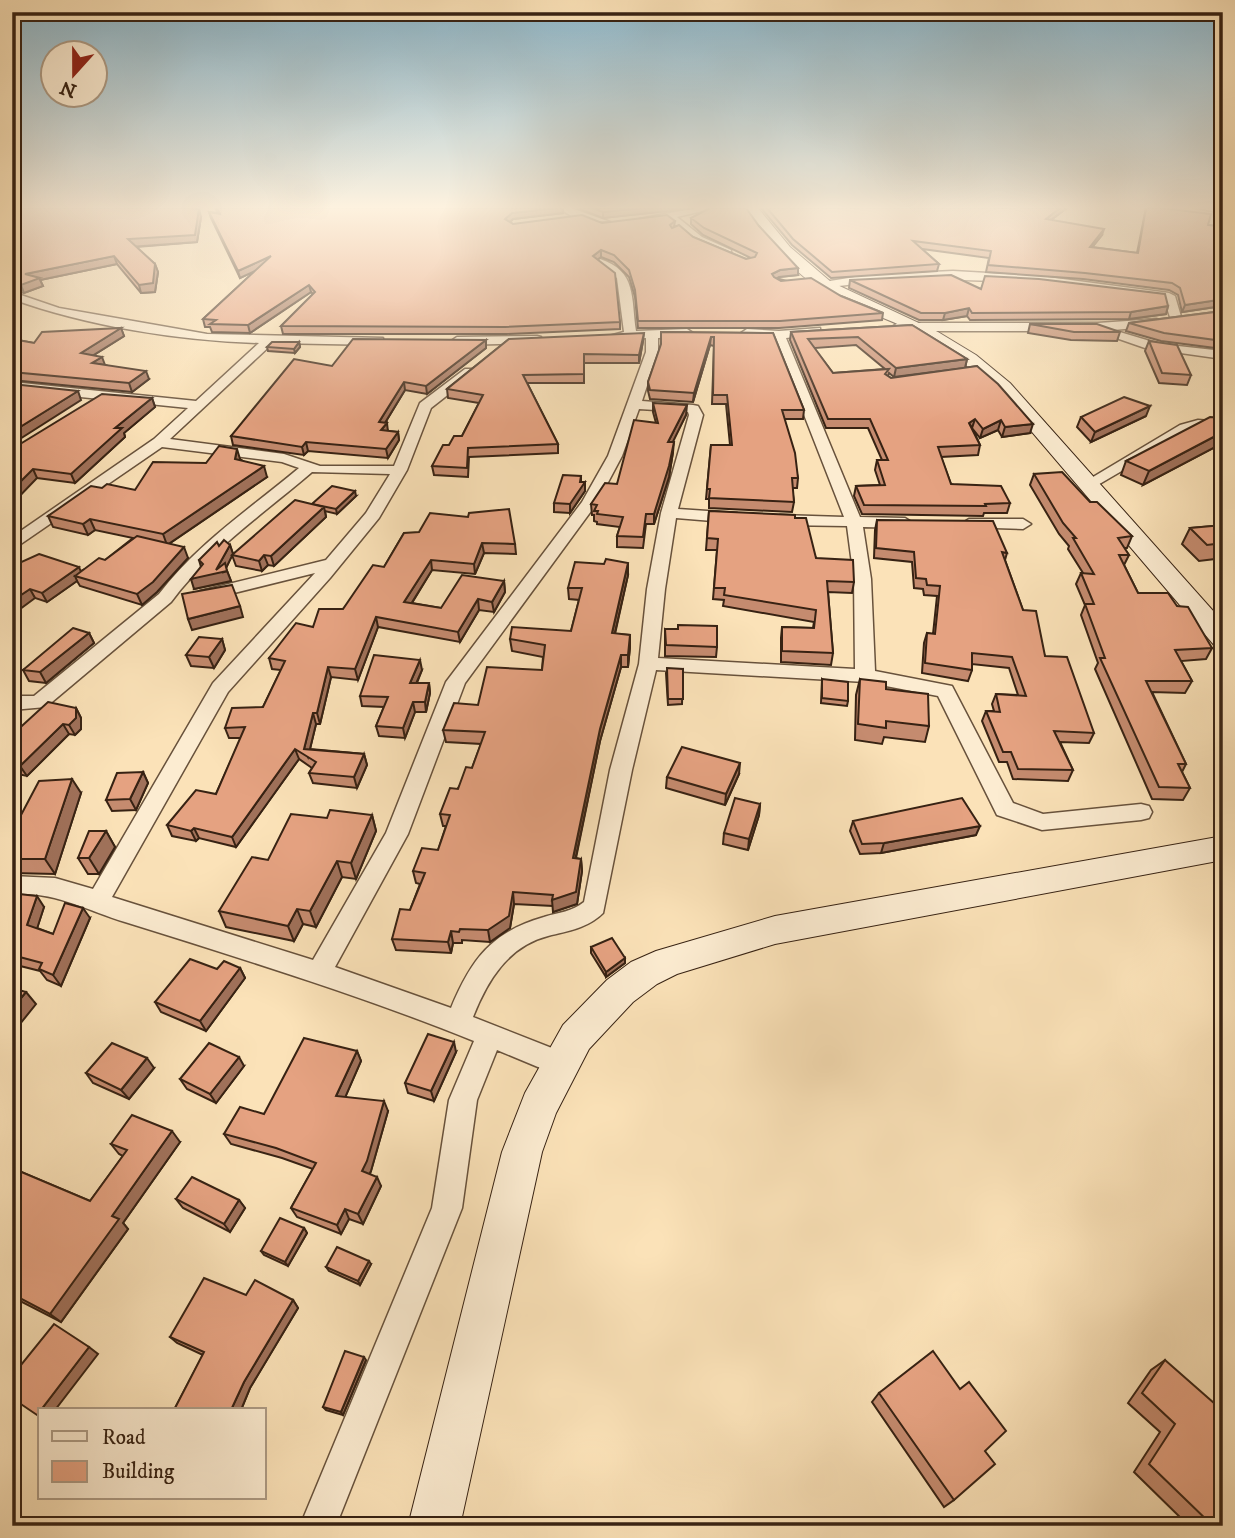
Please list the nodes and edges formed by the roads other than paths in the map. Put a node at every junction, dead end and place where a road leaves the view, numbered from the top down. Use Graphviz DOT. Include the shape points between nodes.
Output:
graph roads {
  1 [pos="623,280"];
  2 [pos="819,280"];
  3 [pos="843,280"];
  4 [pos="1048,280"];
  5 [pos="792,281"];
  6 [pos="821,282"];
  7 [pos="12,295"];
  8 [pos="916,326"];
  9 [pos="885,327"];
  10 [pos="1098,327"];
  11 [pos="827,330"];
  12 [pos="706,333"];
  13 [pos="732,333"];
  14 [pos="652,334"];
  15 [pos="630,335"];
  16 [pos="779,335"];
  17 [pos="606,337"];
  18 [pos="544,339"];
  19 [pos="269,340"];
  20 [pos="393,341"];
  21 [pos="443,341"];
  22 [pos="506,341"];
  23 [pos="1223,355"];
  24 [pos="12,386"];
  25 [pos="103,395"];
  26 [pos="632,404"];
  27 [pos="199,405"];
  28 [pos="80,410"];
  29 [pos="1223,426"];
  30 [pos="159,442"];
  31 [pos="308,468"];
  32 [pos="400,470"];
  33 [pos="1091,483"];
  34 [pos="669,513"];
  35 [pos="854,522"];
  36 [pos="922,524"];
  37 [pos="950,524"];
  38 [pos="1023,524"];
  39 [pos="12,545"];
  40 [pos="332,564"];
  41 [pos="165,598"];
  42 [pos="1223,639"];
  43 [pos="648,664"];
  44 [pos="865,676"];
  45 [pos="12,704"];
  46 [pos="1141,812"];
  47 [pos="1223,848"];
  48 [pos="12,885"];
  49 [pos="98,901"];
  50 [pos="319,972"];
  51 [pos="458,1023"];
  52 [pos="490,1034"];
  53 [pos="562,1065"];
  54 [pos="318,1526"];
  55 [pos="435,1526"];
  1 -- 15 [label="street"];
  2 -- 6 [label="street"];
  3 -- 6 [label="street"];
  4 -- 10 [label="street" via="1169,296 1181,319"];
  5 -- 6 [label="street"];
  6 -- 8 [label="street"];
  7 -- 19 [label="street" via="56,311 167,331"];
  8 -- 9 [label="street"];
  8 -- 10 [label="street"];
  8 -- 33 [label="street" via="997,380"];
  10 -- 23 [label="street" via="1126,341"];
  11 -- 16 [label="street"];
  12 -- 14 [label="street"];
  13 -- 16 [label="street"];
  14 -- 15 [label="street"];
  14 -- 26 [label="street" via="652,352"];
  15 -- 17 [label="street"];
  16 -- 35 [label="street"];
  18 -- 22 [label="street"];
  19 -- 20 [label="street"];
  19 -- 27 [label="street"];
  21 -- 22 [label="street"];
  22 -- 32 [label="street" via="425,406"];
  24 -- 25 [label="street"];
  25 -- 27 [label="street"];
  25 -- 28 [label="street"];
  26 -- 34 [label="street" via="695,411"];
  26 -- 50 [label="street" via="615,456 589,503 456,682 397,834"];
  27 -- 30 [label="street"];
  29 -- 33 [label="street" via="1185,428"];
  30 -- 31 [label="street" via="284,458"];
  30 -- 39 [label="street"];
  31 -- 32 [label="street"];
  31 -- 41 [label="street" via="232,531 176,582"];
  32 -- 40 [label="street" via="373,514"];
  33 -- 42 [label="street"];
  34 -- 35 [label="street"];
  34 -- 43 [label="street"];
  35 -- 36 [label="street"];
  35 -- 44 [label="street" via="865,594"];
  37 -- 38 [label="street"];
  40 -- 41 [label="street" via="201,596"];
  40 -- 49 [label="street" via="220,688"];
  41 -- 45 [label="street" via="39,702"];
  43 -- 44 [label="street"];
  43 -- 51 [label="street" via="621,770 595,905 585,916 526,931 494,953 474,981"];
  44 -- 46 [label="street" via="945,691 1004,809 1042,822"];
  47 -- 53 [label="street" via="775,930 668,962 620,991 576,1037"];
  48 -- 49 [label="street" via="41,885"];
  49 -- 50 [label="street"];
  50 -- 51 [label="street"];
  51 -- 52 [label="street"];
  52 -- 53 [label="street"];
  52 -- 54 [label="street" via="463,1100 447,1208"];
  53 -- 55 [label="street" via="538,1107 522,1152"];
}
